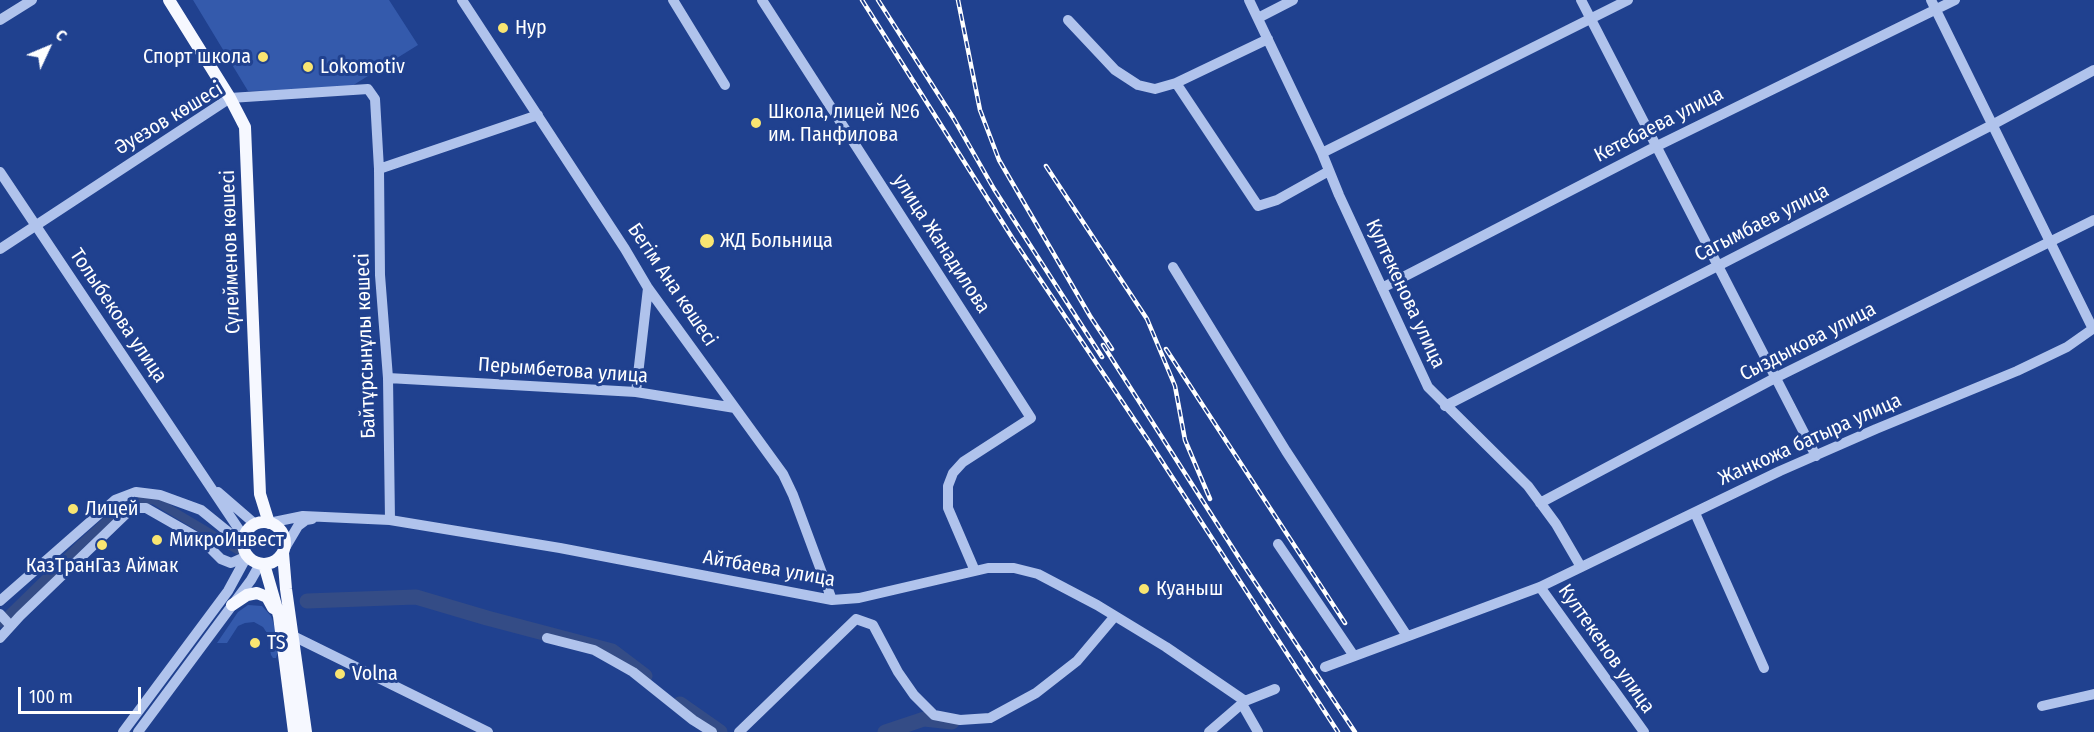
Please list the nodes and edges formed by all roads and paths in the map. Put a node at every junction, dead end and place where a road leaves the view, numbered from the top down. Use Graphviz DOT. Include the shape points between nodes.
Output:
graph roads {
  1 [pos="32,0"];
  2 [pos="169,0"];
  3 [pos="462,0"];
  4 [pos="673,0"];
  5 [pos="762,0"];
  6 [pos="1249,0"];
  7 [pos="1293,0"];
  8 [pos="1581,0"];
  9 [pos="1628,0"];
  10 [pos="1955,0"];
  11 [pos="1933,5"];
  12 [pos="1258,18"];
  13 [pos="1591,19"];
  14 [pos="0,20"];
  15 [pos="1068,20"];
  16 [pos="1268,39"];
  17 [pos="2094,70"];
  18 [pos="1176,83"];
  19 [pos="725,85"];
  20 [pos="230,99"];
  21 [pos="538,115"];
  22 [pos="1992,125"];
  23 [pos="1656,146"];
  24 [pos="1322,153"];
  25 [pos="379,169"];
  26 [pos="1329,171"];
  27 [pos="0,172"];
  28 [pos="2094,220"];
  29 [pos="36,225"];
  30 [pos="2050,242"];
  31 [pos="0,249"];
  32 [pos="1718,265"];
  33 [pos="1173,267"];
  34 [pos="648,288"];
  35 [pos="1382,288"];
  36 [pos="2093,329"];
  37 [pos="388,378"];
  38 [pos="1776,378"];
  39 [pos="636,392"];
  40 [pos="1445,406"];
  41 [pos="735,408"];
  42 [pos="1815,456"];
  43 [pos="205,480"];
  44 [pos="1540,503"];
  45 [pos="1695,513"];
  46 [pos="323,516"];
  47 [pos="390,520"];
  48 [pos="269,523"];
  49 [pos="255,524"];
  50 [pos="1278,544"];
  51 [pos="245,545"];
  52 [pos="284,550"];
  53 [pos="262,564"];
  54 [pos="1581,567"];
  55 [pos="975,571"];
  56 [pos="1540,587"];
  57 [pos="847,599"];
  58 [pos="832,600"];
  59 [pos="0,601"];
  60 [pos="232,605"];
  61 [pos="0,614"];
  62 [pos="279,616"];
  63 [pos="1115,616"];
  64 [pos="856,619"];
  65 [pos="10,625"];
  66 [pos="287,633"];
  67 [pos="1407,636"];
  68 [pos="0,638"];
  69 [pos="547,638"];
  70 [pos="1354,656"];
  71 [pos="1325,667"];
  72 [pos="1764,668"];
  73 [pos="1275,689"];
  74 [pos="2094,694"];
  75 [pos="1243,702"];
  76 [pos="2042,706"];
  77 [pos="123,732"];
  78 [pos="138,732"];
  79 [pos="294,732"];
  80 [pos="306,732"];
  81 [pos="488,732"];
  82 [pos="712,732"];
  83 [pos="739,732"];
  84 [pos="1209,732"];
  85 [pos="1258,732"];
  86 [pos="1644,732"];
  1 -- 14 [label="street"];
  2 -- 20 [label="main road, Сүлейменов көшесі"];
  3 -- 21 [label="street, Бегім Ана көшесі"];
  4 -- 19 [label="street"];
  5 -- 55 [label="street, улица Жанадилова" via="1031,418 963,462 948,486 948,508"];
  6 -- 12 [label="street, Култекенова улица"];
  7 -- 12 [label="street"];
  8 -- 13 [label="street"];
  9 -- 13 [label="street"];
  10 -- 11 [label="street, Кетебаева улица"];
  11 -- 22 [label="street"];
  11 -- 23 [label="street, Кетебаева улица"];
  12 -- 16 [label="street, Култекенова улица"];
  13 -- 23 [label="street"];
  13 -- 24 [label="street"];
  15 -- 18 [label="street" via="1115,70 1138,85 1155,89"];
  16 -- 18 [label="street"];
  16 -- 24 [label="street, Култекенова улица"];
  17 -- 22 [label="street, Сагымбаев улица"];
  18 -- 26 [label="street" via="1258,206 1277,200"];
  20 -- 25 [label="street, Әуезов көшесі" via="368,89 375,99"];
  20 -- 29 [label="street, Әуезов көшесі"];
  20 -- 48 [label="main road, Сүлейменов көшесі" via="245,127 260,494"];
  21 -- 25 [label="street"];
  21 -- 34 [label="street, Бегім Ана көшесі"];
  22 -- 30 [label="street"];
  22 -- 32 [label="street, Сагымбаев улица"];
  23 -- 32 [label="street"];
  23 -- 35 [label="street, Кетебаева улица"];
  24 -- 26 [label="street, Култекенова улица"];
  25 -- 37 [label="street, Байтұрсынұлы көшесі" via="380,275"];
  26 -- 35 [label="street, Култекенова улица"];
  27 -- 29 [label="street, Толыбекова улица"];
  28 -- 30 [label="street, Сыздыкова улица"];
  29 -- 31 [label="street, Әуезов көшесі"];
  29 -- 43 [label="street, Толыбекова улица"];
  30 -- 36 [label="street"];
  30 -- 38 [label="street, Сыздыкова улица"];
  32 -- 38 [label="street"];
  32 -- 40 [label="street, Сагымбаев улица"];
  33 -- 67 [label="street" via="1286,451"];
  34 -- 39 [label="street"];
  34 -- 41 [label="street, Бегім Ана көшесі"];
  35 -- 40 [label="street, Култекенова улица" via="1428,387"];
  36 -- 42 [label="street, Жанкожа батыра улица" via="2067,347 2017,371"];
  37 -- 39 [label="street, Перымбетова улица"];
  37 -- 47 [label="street, Байтұрсынұлы көшесі"];
  38 -- 42 [label="street"];
  38 -- 44 [label="street, Сыздыкова улица"];
  39 -- 41 [label="street, Перымбетова улица"];
  40 -- 44 [label="street, Култекенова улица" via="1528,486"];
  41 -- 58 [label="street, Бегім Ана көшесі" via="783,474"];
  42 -- 45 [label="street, Жанкожа батыра улица"];
  43 -- 49 [label="street"];
  43 -- 51 [label="street"];
  44 -- 54 [label="street, Култекенова улица"];
  45 -- 54 [label="street, Жанкожа батыра улица"];
  45 -- 72 [label="street"];
  46 -- 47 [label="street, Айтбаева улица"];
  46 -- 48 [label="street, Айтбаева улица"];
  46 -- 52 [label="street" via="298,526"];
  47 -- 58 [label="street, Айтбаева улица"];
  48 -- 49 [label="main road"];
  48 -- 52 [label="main road" via="280,529"];
  49 -- 51 [label="main road" via="250,527"];
  50 -- 70 [label="street"];
  51 -- 53 [label="main road"];
  51 -- 59 [label="street" via="201,510 160,495 136,492 115,500"];
  51 -- 65 [label="street" via="231,563 221,559 202,540 146,508 135,508"];
  51 -- 77 [label="street" via="228,591"];
  52 -- 53 [label="main road" via="275,561"];
  52 -- 66 [label="main road"];
  53 -- 60 [label="street"];
  53 -- 62 [label="main road"];
  54 -- 56 [label="street, Жанкожа батыра улица"];
  55 -- 57 [label="street, Айтбаева улица"];
  55 -- 63 [label="street, Айтбаева улица" via="998,567 1038,574"];
  56 -- 67 [label="street"];
  56 -- 86 [label="street, Култекенов улица"];
  57 -- 58 [label="street, Айтбаева улица"];
  57 -- 64 [label="street" via="854,607"];
  60 -- 62 [label="main road" via="257,592 267,597"];
  60 -- 78 [label="street"];
  61 -- 65 [label="street"];
  62 -- 66 [label="main road"];
  63 -- 64 [label="street" via="1077,660 1036,693 990,718 960,720 934,714 914,696 873,625"];
  63 -- 75 [label="street, Айтбаева улица"];
  64 -- 83 [label="street"];
  65 -- 68 [label="street"];
  66 -- 79 [label="main road"];
  66 -- 80 [label="main road"];
  66 -- 81 [label="street"];
  67 -- 70 [label="street"];
  69 -- 82 [label="street" via="594,650 633,672"];
  70 -- 71 [label="street"];
  73 -- 75 [label="street"];
  74 -- 76 [label="street"];
  75 -- 84 [label="street"];
  75 -- 85 [label="street"];
}
